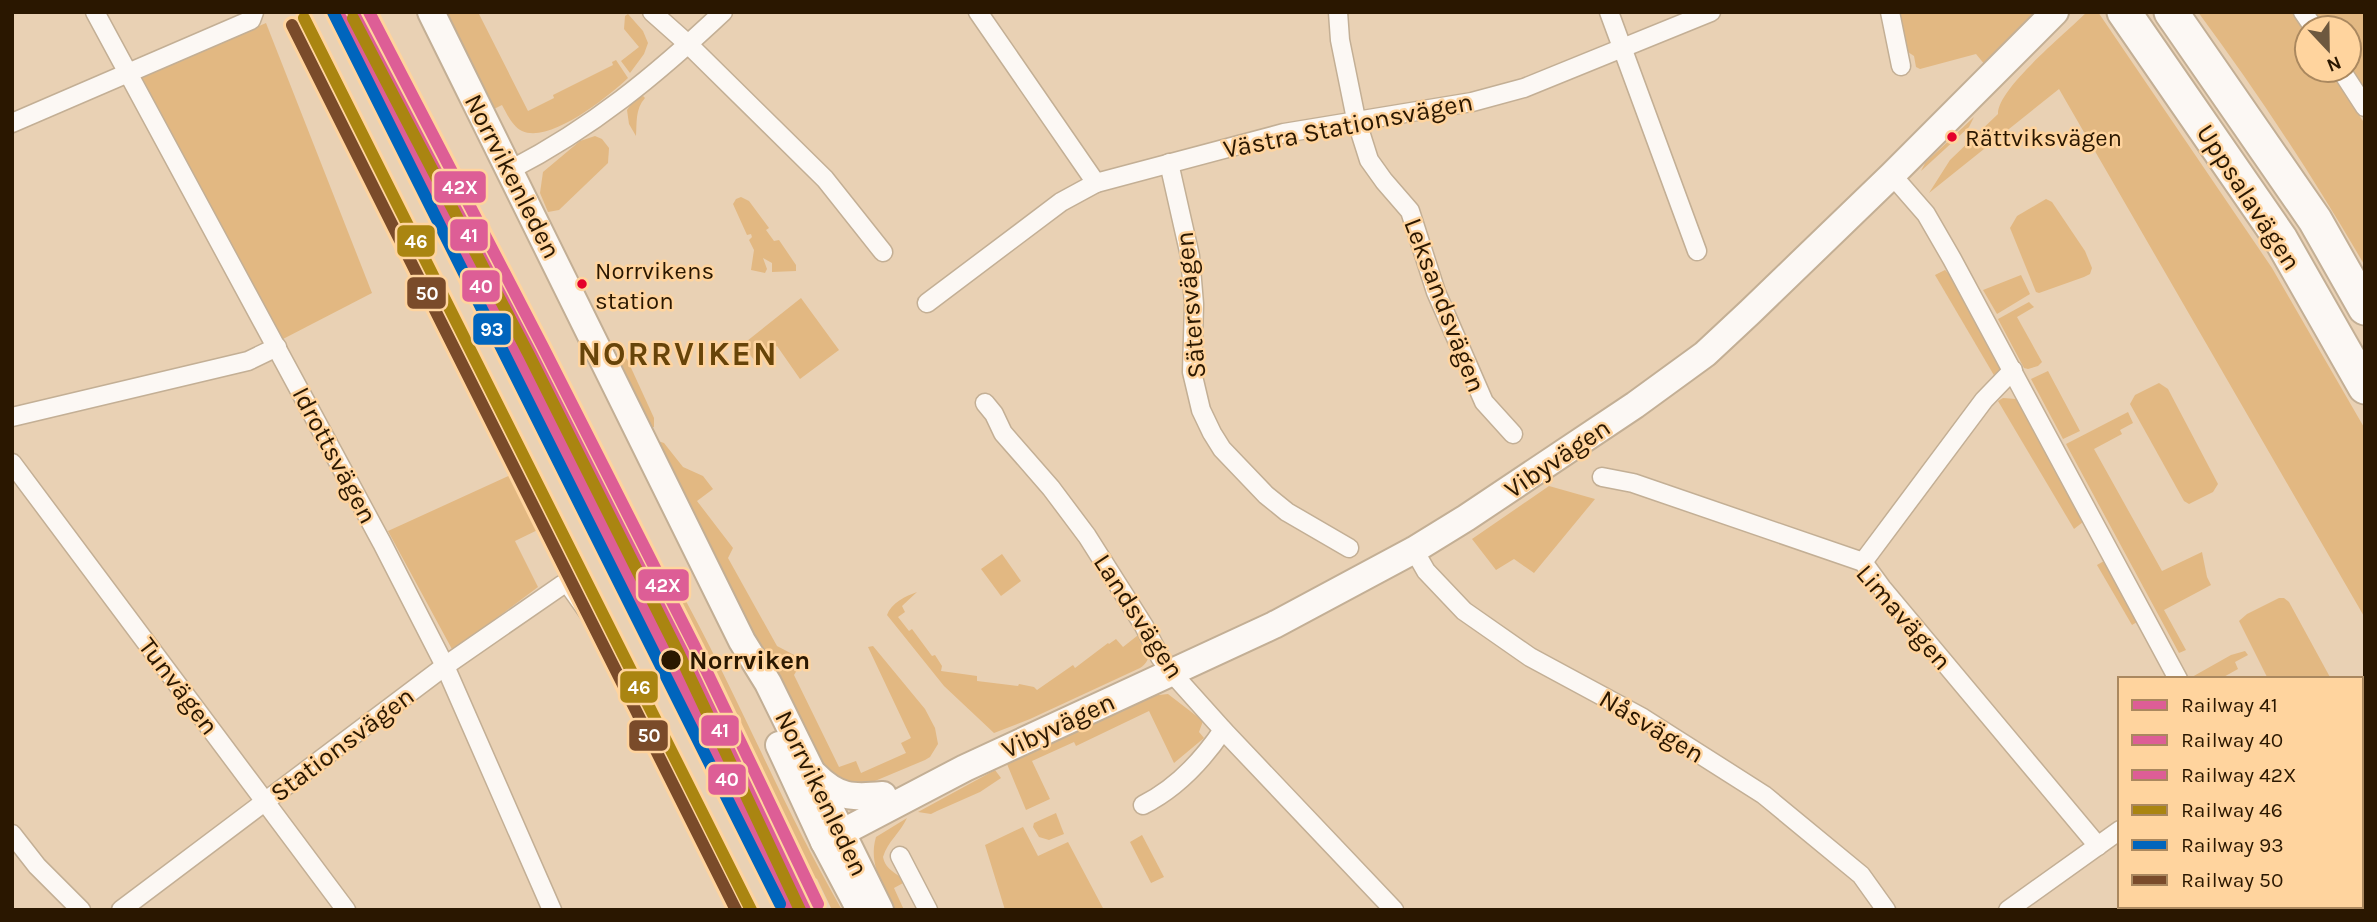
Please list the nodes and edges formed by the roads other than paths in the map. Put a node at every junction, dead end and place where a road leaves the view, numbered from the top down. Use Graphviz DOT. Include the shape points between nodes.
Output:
graph roads {
  1 [pos="95,12"];
  2 [pos="431,12"];
  3 [pos="652,12"];
  4 [pos="723,12"];
  5 [pos="978,12"];
  6 [pos="1338,12"];
  7 [pos="1609,12"];
  8 [pos="1711,12"];
  9 [pos="1890,12"];
  10 [pos="2054,12"];
  11 [pos="2124,12"];
  12 [pos="2171,12"];
  13 [pos="252,16"];
  14 [pos="688,44"];
  15 [pos="1624,49"];
  16 [pos="1901,66"];
  17 [pos="128,74"];
  18 [pos="2350,84"];
  19 [pos="2365,107"];
  20 [pos="1356,119"];
  21 [pos="12,123"];
  22 [pos="1169,163"];
  23 [pos="510,170"];
  24 [pos="1892,175"];
  25 [pos="1096,183"];
  26 [pos="1697,251"];
  27 [pos="883,252"];
  28 [pos="927,303"];
  29 [pos="2365,308"];
  30 [pos="276,346"];
  31 [pos="2014,370"];
  32 [pos="2365,387"];
  33 [pos="985,403"];
  34 [pos="12,417"];
  35 [pos="1513,435"];
  36 [pos="12,463"];
  37 [pos="1602,477"];
  38 [pos="1349,548"];
  39 [pos="1414,550"];
  40 [pos="1863,562"];
  41 [pos="742,641"];
  42 [pos="445,666"];
  43 [pos="1172,673"];
  44 [pos="2177,677"];
  45 [pos="1223,730"];
  46 [pos="812,772"];
  47 [pos="265,802"];
  48 [pos="881,805"];
  49 [pos="1143,805"];
  50 [pos="829,831"];
  51 [pos="2118,831"];
  52 [pos="12,834"];
  53 [pos="2098,846"];
  54 [pos="900,856"];
  55 [pos="870,904"];
  56 [pos="80,910"];
  57 [pos="121,910"];
  58 [pos="346,910"];
  59 [pos="552,910"];
  60 [pos="744,910"];
  61 [pos="928,910"];
  62 [pos="1394,910"];
  63 [pos="1886,910"];
  64 [pos="2008,910"];
  1 -- 17 [label="street, Idrottsvägen"];
  2 -- 23 [label="street, Norrvikenleden"];
  3 -- 14 [label="street"];
  4 -- 14 [label="street"];
  5 -- 25 [label="street"];
  6 -- 20 [label="street, Leksandsvägen"];
  7 -- 15 [label="street"];
  8 -- 15 [label="street, Västra Stationsvägen"];
  9 -- 16 [label="street"];
  10 -- 24 [label="street, Vibyvägen"];
  11 -- 32 [label="highway, Uppsalavägen" via="2280,238"];
  12 -- 29 [label="highway, Uppsalavägen" via="2315,220"];
  13 -- 17 [label="street"];
  14 -- 23 [label="street" via="603,115"];
  14 -- 27 [label="street" via="825,179"];
  15 -- 20 [label="street, Västra Stationsvägen" via="1524,88 1472,102"];
  15 -- 26 [label="street"];
  17 -- 21 [label="street"];
  17 -- 30 [label="street, Idrottsvägen"];
  18 -- 19 [label="street"];
  20 -- 22 [label="street, Västra Stationsvägen"];
  20 -- 35 [label="street, Leksandsvägen" via="1369,159 1410,211 1436,292 1484,402"];
  22 -- 25 [label="street, Västra Stationsvägen"];
  22 -- 38 [label="street, Sätersvägen" via="1190,256 1192,372 1206,421 1222,449 1266,495"];
  23 -- 41 [label="street, Norrvikenleden"];
  24 -- 31 [label="street" via="1926,214"];
  24 -- 39 [label="street, Vibyvägen" via="1705,354"];
  25 -- 28 [label="street, Västra Stationsvägen" via="1060,202"];
  30 -- 34 [label="street" via="248,361"];
  30 -- 42 [label="street, Idrottsvägen"];
  31 -- 40 [label="street" via="1984,400"];
  31 -- 44 [label="street"];
  33 -- 43 [label="street, Landsvägen" via="1003,433 1087,536"];
  36 -- 47 [label="street, Tunvägen"];
  37 -- 40 [label="street, Limavägen" via="1633,482"];
  39 -- 43 [label="street, Vibyvägen"];
  39 -- 63 [label="street, Nåsvägen" via="1464,611 1530,657 1643,718 1764,795 1861,875"];
  40 -- 53 [label="street, Limavägen"];
  41 -- 46 [label="street, Norrvikenleden"];
  41 -- 50 [label="street, Norrvikenleden" via="753,689"];
  42 -- 47 [label="street, Stationsvägen"];
  42 -- 59 [label="street, Idrottsvägen"];
  42 -- 60 [label="street, Stationsvägen" via="568,584 605,636"];
  43 -- 45 [label="street, Landsvägen"];
  43 -- 48 [label="street, Vibyvägen"];
  45 -- 49 [label="street" via="1207,753 1166,793"];
  45 -- 62 [label="street, Landsvägen"];
  46 -- 48 [label="street" via="824,785 846,796"];
  46 -- 50 [label="street, Norrvikenleden"];
  47 -- 57 [label="street, Stationsvägen"];
  47 -- 58 [label="street, Tunvägen"];
  48 -- 50 [label="street, Vibyvägen"];
  48 -- 55 [label="street" via="862,844"];
  50 -- 55 [label="street, Norrvikenleden"];
  51 -- 53 [label="street"];
  52 -- 56 [label="street"];
  53 -- 64 [label="street"];
  54 -- 61 [label="street"];
}
